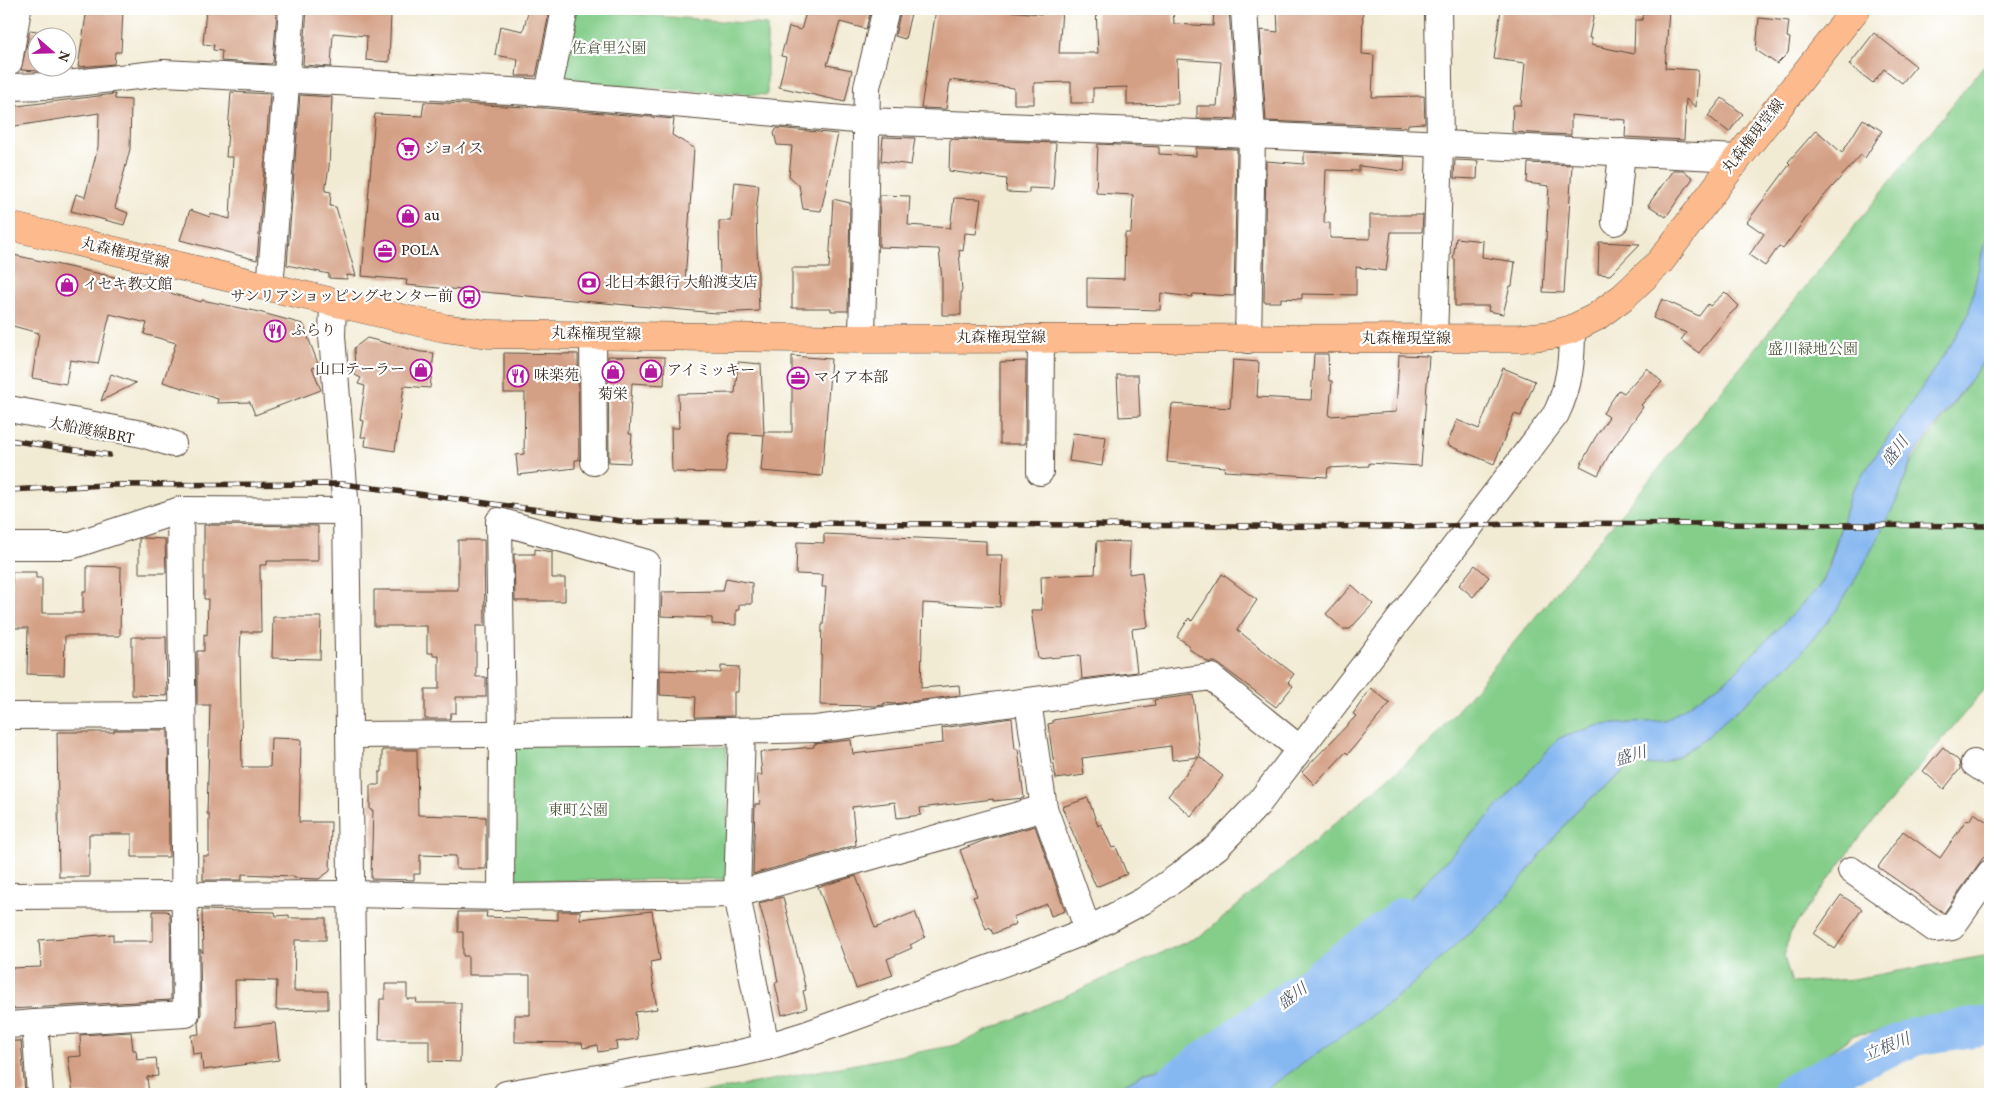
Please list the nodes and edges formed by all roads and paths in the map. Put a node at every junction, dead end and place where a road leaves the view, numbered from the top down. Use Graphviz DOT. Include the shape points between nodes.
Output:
graph roads {
  1 [pos="18,9"];
  2 [pos="292,9"];
  3 [pos="565,9"];
  4 [pos="886,9"];
  5 [pos="1244,9"];
  6 [pos="1438,9"];
  7 [pos="1853,9"];
  8 [pos="9,62"];
  9 [pos="287,78"];
  10 [pos="9,87"];
  11 [pos="548,93"];
  12 [pos="866,120"];
  13 [pos="1252,135"];
  14 [pos="1440,145"];
  15 [pos="1622,152"];
  16 [pos="1738,158"];
  17 [pos="1615,222"];
  18 [pos="9,226"];
  19 [pos="270,288"];
  20 [pos="333,303"];
  21 [pos="1572,329"];
  22 [pos="593,335"];
  23 [pos="1041,338"];
  24 [pos="862,339"];
  25 [pos="1248,340"];
  26 [pos="1434,340"];
  27 [pos="9,409"];
  28 [pos="9,416"];
  29 [pos="594,462"];
  30 [pos="1040,472"];
  31 [pos="180,510"];
  32 [pos="346,511"];
  33 [pos="9,546"];
  34 [pos="1028,702"];
  35 [pos="182,715"];
  36 [pos="9,716"];
  37 [pos="742,732"];
  38 [pos="644,733"];
  39 [pos="502,734"];
  40 [pos="350,735"];
  41 [pos="1300,748"];
  42 [pos="1044,808"];
  43 [pos="1851,870"];
  44 [pos="1990,873"];
  45 [pos="351,894"];
  46 [pos="737,894"];
  47 [pos="184,895"];
  48 [pos="9,896"];
  49 [pos="501,896"];
  50 [pos="1088,930"];
  51 [pos="35,1023"];
  52 [pos="9,1025"];
  53 [pos="766,1047"];
  54 [pos="40,1094"];
  55 [pos="354,1094"];
  56 [pos="506,1094"];
  1 -- 8 [label="street"];
  2 -- 9 [label="street"];
  3 -- 11 [label="street"];
  4 -- 12 [label="street" via="867,87"];
  5 -- 13 [label="street"];
  6 -- 14 [label="street"];
  7 -- 16 [label="main road, 丸森権現堂線"];
  9 -- 10 [label="street" via="164,73 48,86"];
  9 -- 11 [label="street"];
  9 -- 19 [label="street"];
  11 -- 12 [label="street"];
  12 -- 13 [label="street"];
  12 -- 24 [label="street"];
  13 -- 14 [label="street"];
  13 -- 25 [label="street"];
  14 -- 15 [label="street"];
  14 -- 26 [label="street"];
  15 -- 16 [label="street"];
  15 -- 17 [label="street"];
  16 -- 21 [label="main road, 丸森権現堂線" via="1660,262 1623,297 1596,317"];
  18 -- 19 [label="main road, 丸森権現堂線"];
  19 -- 20 [label="main road, 丸森権現堂線"];
  20 -- 22 [label="main road, 丸森権現堂線" via="444,328 488,334"];
  20 -- 32 [label="street" via="332,336"];
  21 -- 26 [label="main road, 丸森権現堂線" via="1522,338"];
  21 -- 41 [label="street" via="1572,364 1556,414"];
  22 -- 24 [label="main road, 丸森権現堂線"];
  22 -- 29 [label="street"];
  23 -- 24 [label="main road, 丸森権現堂線"];
  23 -- 25 [label="main road, 丸森権現堂線"];
  23 -- 30 [label="street"];
  25 -- 26 [label="main road, 丸森権現堂線"];
  27 -- 28 [label="street, 大船渡線BRT" via="142,434 173,444 140,442"];
  31 -- 32 [label="street"];
  31 -- 33 [label="street" via="72,546"];
  31 -- 35 [label="street"];
  32 -- 40 [label="street"];
  34 -- 37 [label="street" via="816,729"];
  34 -- 41 [label="street" via="1210,677"];
  34 -- 42 [label="street"];
  35 -- 36 [label="street"];
  35 -- 47 [label="street"];
  37 -- 38 [label="street"];
  37 -- 46 [label="street"];
  38 -- 39 [label="street"];
  38 -- 39 [label="street" via="647,563 499,521"];
  39 -- 40 [label="street"];
  39 -- 49 [label="street"];
  40 -- 45 [label="street"];
  41 -- 50 [label="street" via="1258,804 1217,847 1143,901"];
  42 -- 46 [label="street"];
  42 -- 50 [label="street"];
  43 -- 44 [label="street" via="1935,929 1952,927"];
  45 -- 47 [label="street"];
  45 -- 49 [label="street"];
  45 -- 55 [label="street"];
  46 -- 49 [label="street"];
  46 -- 53 [label="street"];
  47 -- 48 [label="street"];
  47 -- 51 [label="street" via="186,1014"];
  50 -- 53 [label="street" via="805,1036"];
  51 -- 52 [label="street"];
  51 -- 54 [label="street"];
  53 -- 56 [label="street"];
}
